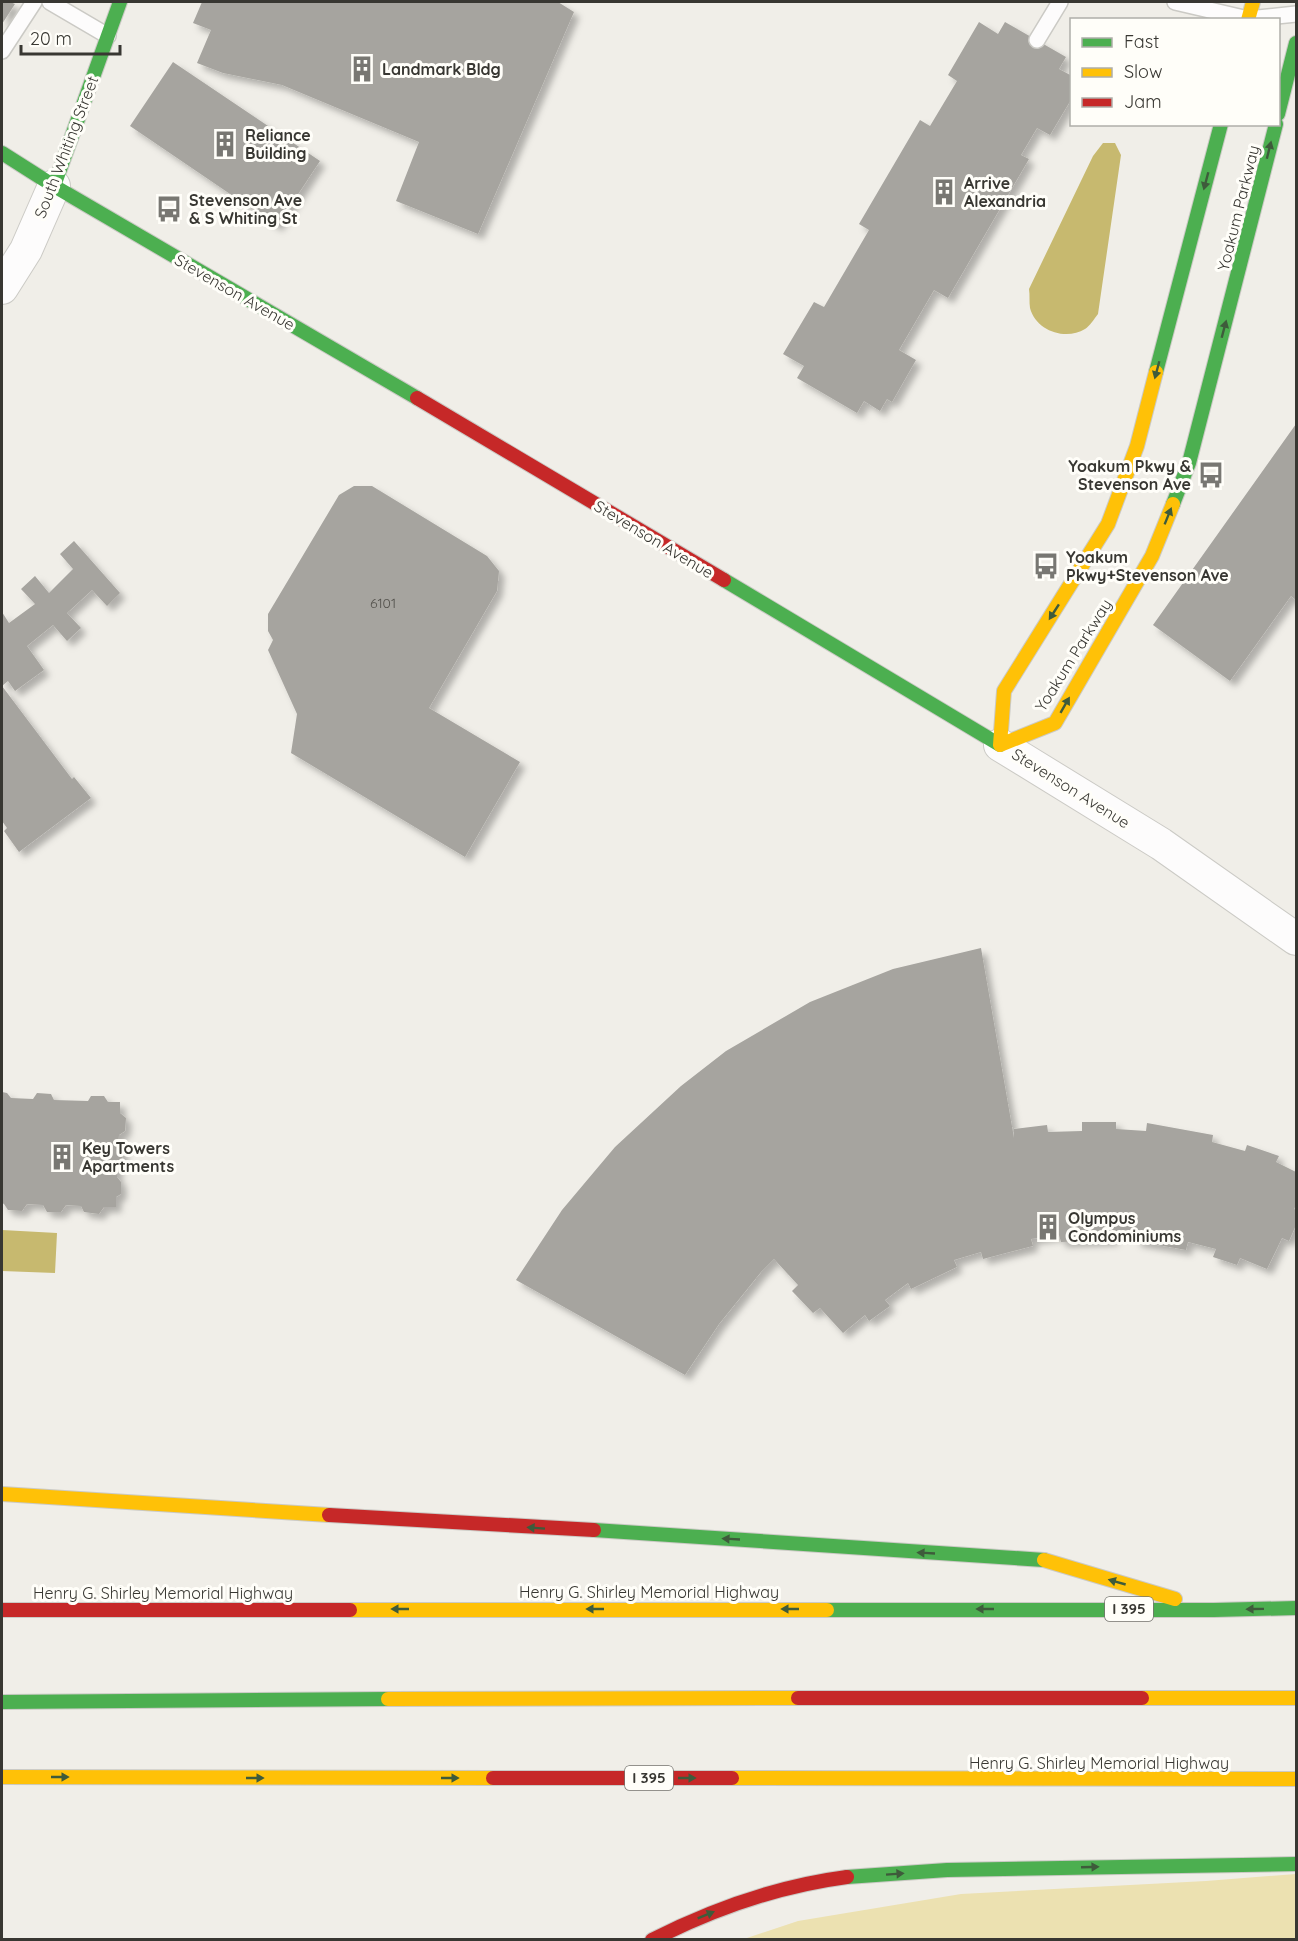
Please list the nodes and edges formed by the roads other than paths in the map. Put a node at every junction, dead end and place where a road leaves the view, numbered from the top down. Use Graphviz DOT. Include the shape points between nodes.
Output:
graph roads {
  1 [pos="33,2"];
  2 [pos="50,2"];
  3 [pos="120,2"];
  4 [pos="1060,2"];
  5 [pos="1175,2"];
  6 [pos="1253,2"];
  7 [pos="1296,14"];
  8 [pos="1240,18"];
  9 [pos="1249,18"];
  10 [pos="1264,18"];
  11 [pos="108,36"];
  12 [pos="1037,40"];
  13 [pos="1296,43"];
  14 [pos="2,51"];
  15 [pos="1280,106"];
  16 [pos="1220,126"];
  17 [pos="1275,126"];
  18 [pos="2,153"];
  19 [pos="54,186"];
  20 [pos="2,288"];
  21 [pos="1000,745"];
  22 [pos="1296,939"];
  23 [pos="2,1494"];
  24 [pos="1296,1608"];
  25 [pos="2,1610"];
  26 [pos="1214,1610"];
  27 [pos="1296,1698"];
  28 [pos="2,1702"];
  29 [pos="2,1777"];
  30 [pos="1296,1779"];
  31 [pos="1296,1864"];
  32 [pos="652,1940"];
  1 -- 14 [label="lane"];
  2 -- 11 [label="lane"];
  3 -- 11 [label="main road, South Whiting Street"];
  4 -- 12 [label="lane"];
  5 -- 8 [label="lane"];
  6 -- 9 [label="main road"];
  7 -- 10 [label="lane"];
  11 -- 19 [label="main road, South Whiting Street"];
  13 -- 15 [label="main road"];
  16 -- 21 [label="main road, one-way" via="1137,446 1108,524 1004,691"];
  21 -- 17 [label="main road, Yoakum Parkway, one-way" via="1055,723 1152,556 1189,463"];
  18 -- 19 [label="main road, Stevenson Avenue"];
  19 -- 20 [label="street, South Whiting Street" via="26,250"];
  19 -- 21 [label="main road, Stevenson Avenue"];
  21 -- 22 [label="street, Stevenson Avenue" via="1161,844"];
  26 -- 23 [label="main road, one-way" via="1043,1560"];
  24 -- 26 [label="main road, Henry G. Shirley Memorial Highway / I 395, one-way"];
  26 -- 25 [label="main road, Henry G. Shirley Memorial Highway / I 395, one-way"];
  27 -- 28 [label="main road"];
  29 -- 30 [label="main road, Henry G. Shirley Memorial Highway / I 395, one-way"];
  32 -- 31 [label="main road, one-way" via="742,1901 798,1885 867,1876 952,1870"];
}
